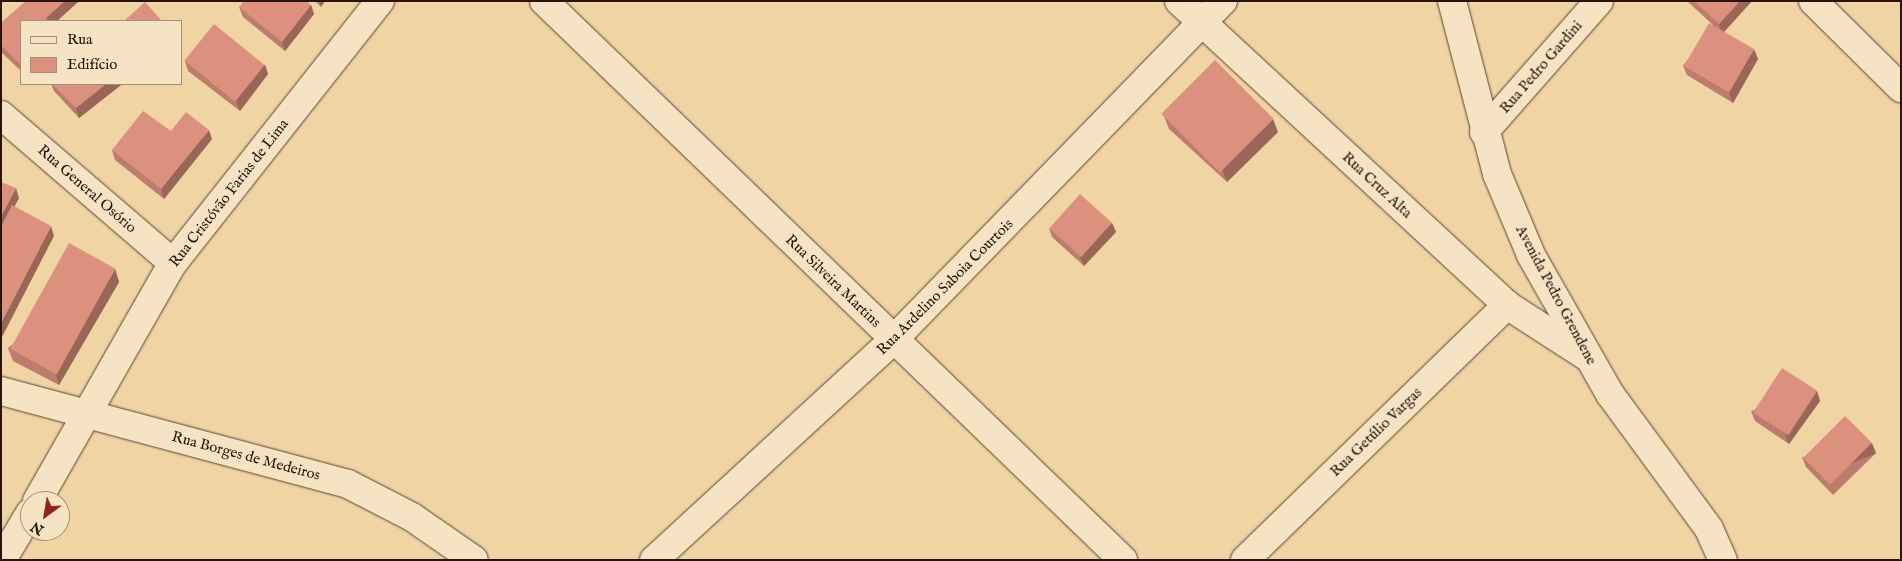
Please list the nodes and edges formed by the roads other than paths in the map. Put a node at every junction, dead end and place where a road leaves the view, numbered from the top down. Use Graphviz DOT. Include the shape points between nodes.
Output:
graph roads {
  1 [pos="380,1"];
  2 [pos="544,1"];
  3 [pos="1179,1"];
  4 [pos="1223,1"];
  5 [pos="1452,1"];
  6 [pos="1599,1"];
  7 [pos="1813,1"];
  8 [pos="1203,24"];
  9 [pos="1901,88"];
  10 [pos="1,115"];
  11 [pos="1484,132"];
  12 [pos="173,263"];
  13 [pos="1507,305"];
  14 [pos="894,340"];
  15 [pos="1586,356"];
  16 [pos="1,391"];
  17 [pos="90,414"];
  18 [pos="43,491"];
  19 [pos="20,530"];
  20 [pos="2,560"];
  21 [pos="474,560"];
  22 [pos="654,560"];
  23 [pos="1123,560"];
  24 [pos="1245,560"];
  25 [pos="1723,560"];
  1 -- 12 [label="street, Rua Cristóvão Farias de Lima"];
  2 -- 14 [label="street, Rua Silveira Martins"];
  3 -- 8 [label="street, Rua Cruz Alta"];
  4 -- 8 [label="street, Rua Ardelino Saboia Courtois"];
  5 -- 11 [label="street, Avenida Pedro Grendene"];
  6 -- 11 [label="street, Rua Pedro Gardini"];
  7 -- 9 [label="street"];
  8 -- 13 [label="street, Rua Cruz Alta"];
  8 -- 14 [label="street, Rua Ardelino Saboia Courtois"];
  10 -- 12 [label="street, Rua General Osório"];
  11 -- 15 [label="street, Avenida Pedro Grendene" via="1531,255"];
  12 -- 17 [label="street, Rua Cristóvão Farias de Lima"];
  13 -- 15 [label="street, Rua Cruz Alta"];
  13 -- 24 [label="street, Rua Getúlio Vargas"];
  14 -- 22 [label="street, Rua Ardelino Saboia Courtois"];
  14 -- 23 [label="street, Rua Silveira Martins"];
  15 -- 25 [label="street, Avenida Pedro Grendene" via="1708,529"];
  16 -- 17 [label="street, Rua Borges de Medeiros"];
  17 -- 18 [label="street, Rua Cristóvão Farias de Lima"];
  17 -- 21 [label="street, Rua Borges de Medeiros" via="348,484 412,517"];
  19 -- 20 [label="street"];
}
